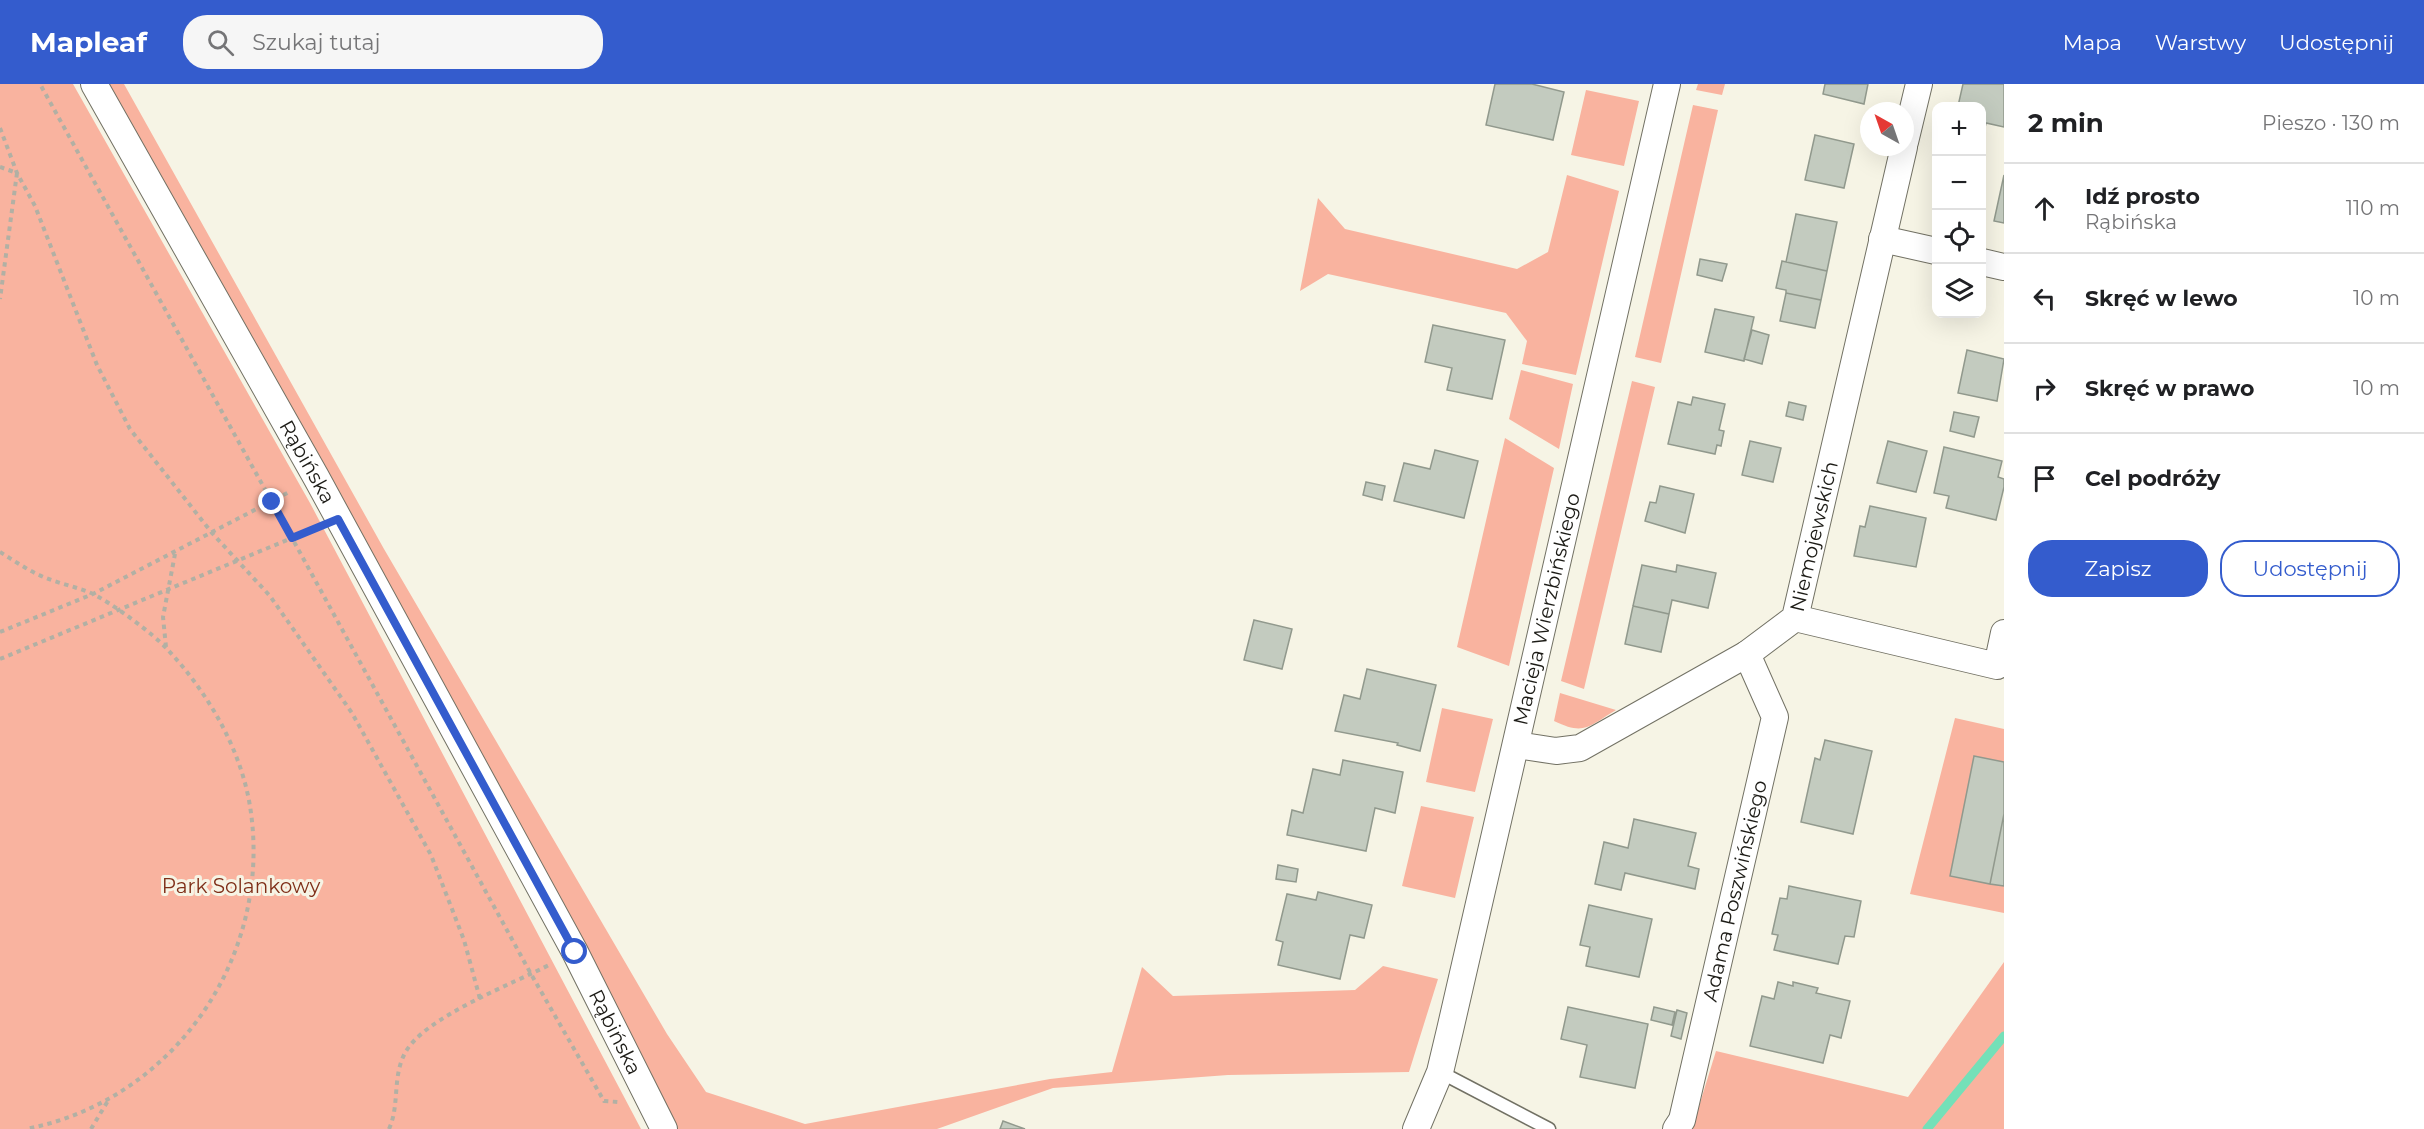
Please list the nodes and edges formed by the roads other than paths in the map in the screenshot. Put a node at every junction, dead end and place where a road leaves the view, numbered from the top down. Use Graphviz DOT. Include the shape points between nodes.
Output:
graph roads {
  1 [pos="94,84"];
  2 [pos="1667,84"];
  3 [pos="1919,84"];
  4 [pos="1914,105"];
  5 [pos="1902,156"];
  6 [pos="1882,238"];
  7 [pos="1932,250"];
  8 [pos="1986,263"];
  9 [pos="2004,267"];
  10 [pos="1795,618"];
  11 [pos="2004,633"];
  12 [pos="1747,654"];
  13 [pos="1516,745"];
  14 [pos="1440,1072"];
  15 [pos="664,1129"];
  16 [pos="1416,1129"];
  17 [pos="1549,1129"];
  18 [pos="1676,1129"];
  1 -- 15 [label="street, Rąbińska" via="316,477 575,952"];
  2 -- 13 [label="street, Macieja Wierzbińskiego"];
  3 -- 4 [label="street"];
  5 -- 6 [label="street, Niemojewskich"];
  6 -- 7 [label="street"];
  6 -- 10 [label="street, Niemojewskich"];
  8 -- 9 [label="street"];
  10 -- 11 [label="street" via="1997,666"];
  10 -- 12 [label="street, Niemojewskich"];
  12 -- 13 [label="street, Niemojewskich" via="1580,748 1556,751"];
  12 -- 18 [label="street, Adama Poszwińskiego" via="1775,717 1682,1120"];
  13 -- 14 [label="street, Macieja Wierzbińskiego"];
  14 -- 16 [label="street, Macieja Wierzbińskiego"];
  14 -- 17 [label="lane"];
}
